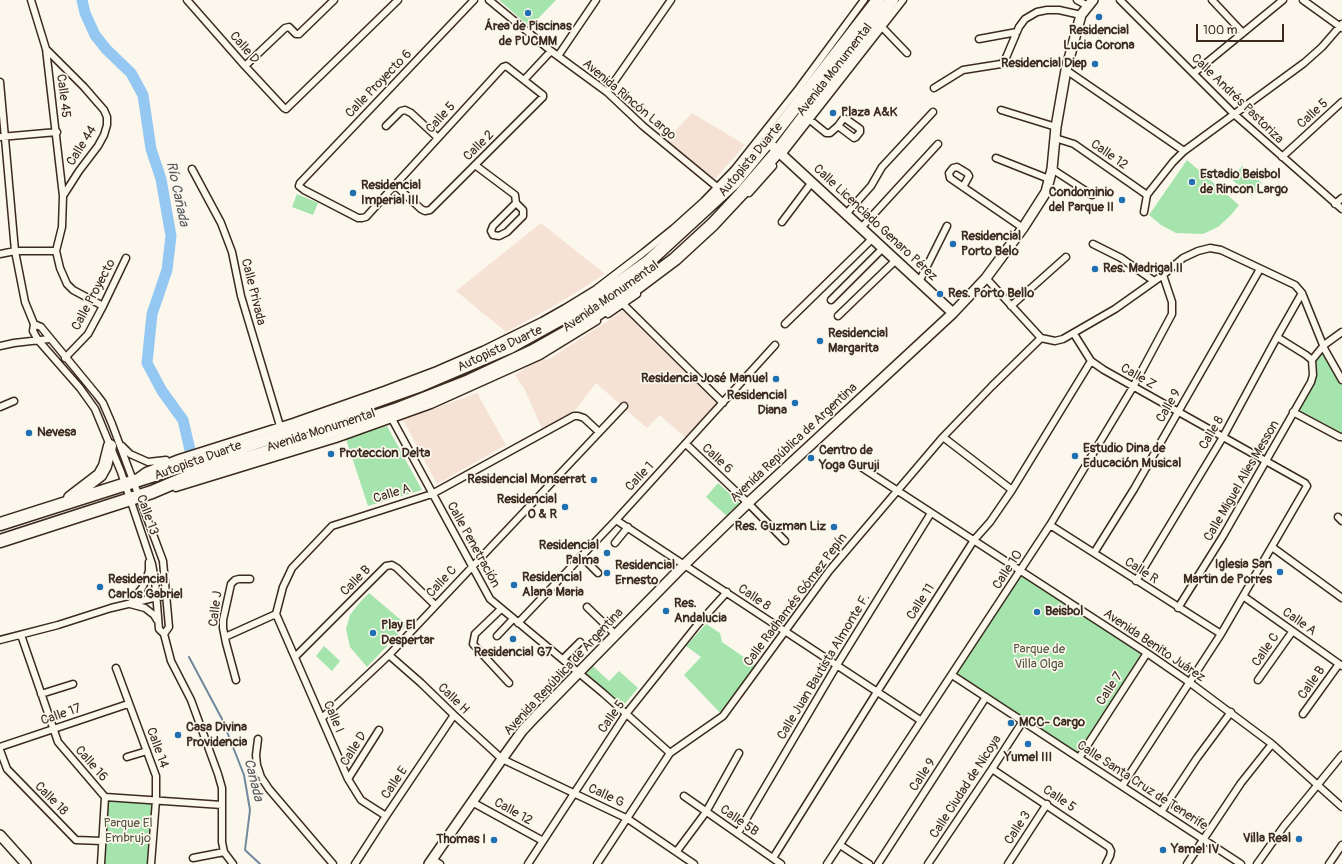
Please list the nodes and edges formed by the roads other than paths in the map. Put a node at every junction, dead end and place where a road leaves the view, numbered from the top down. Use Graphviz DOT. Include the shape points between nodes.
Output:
graph roads {
  1 [pos="31,0"];
  2 [pos="186,0"];
  3 [pos="334,0"];
  4 [pos="398,0"];
  5 [pos="474,0"];
  6 [pos="489,0"];
  7 [pos="596,0"];
  8 [pos="670,0"];
  9 [pos="864,0"];
  10 [pos="878,0"];
  11 [pos="892,0"];
  12 [pos="903,0"];
  13 [pos="1077,0"];
  14 [pos="1120,0"];
  15 [pos="1212,0"];
  16 [pos="1283,0"];
  17 [pos="1303,0"];
  18 [pos="1091,3"];
  19 [pos="1081,15"];
  20 [pos="1341,26"];
  21 [pos="882,27"];
  22 [pos="1017,32"];
  23 [pos="1243,33"];
  24 [pos="979,40"];
  25 [pos="46,49"];
  26 [pos="551,52"];
  27 [pos="907,54"];
  28 [pos="558,56"];
  29 [pos="245,66"];
  30 [pos="1066,70"];
  31 [pos="1194,73"];
  32 [pos="524,80"];
  33 [pos="0,82"];
  34 [pos="934,88"];
  35 [pos="607,92"];
  36 [pos="1342,102"];
  37 [pos="1001,110"];
  38 [pos="933,112"];
  39 [pos="1234,114"];
  40 [pos="810,120"];
  41 [pos="386,126"];
  42 [pos="838,126"];
  43 [pos="1056,127"];
  44 [pos="56,132"];
  45 [pos="2,137"];
  46 [pos="438,138"];
  47 [pos="1055,138"];
  48 [pos="768,142"];
  49 [pos="938,144"];
  50 [pos="1184,151"];
  51 [pos="781,153"];
  52 [pos="996,158"];
  53 [pos="1282,158"];
  54 [pos="475,165"];
  55 [pos="192,169"];
  56 [pos="1052,169"];
  57 [pos="1050,179"];
  58 [pos="812,182"];
  59 [pos="300,183"];
  60 [pos="395,184"];
  61 [pos="717,187"];
  62 [pos="963,187"];
  63 [pos="1092,195"];
  64 [pos="1147,195"];
  65 [pos="64,196"];
  66 [pos="1342,198"];
  67 [pos="516,203"];
  68 [pos="1335,204"];
  69 [pos="1342,209"];
  70 [pos="1144,212"];
  71 [pos="846,214"];
  72 [pos="782,222"];
  73 [pos="689,224"];
  74 [pos="947,226"];
  75 [pos="674,228"];
  76 [pos="861,228"];
  77 [pos="1022,228"];
  78 [pos="873,238"];
  79 [pos="1093,244"];
  80 [pos="664,247"];
  81 [pos="883,248"];
  82 [pos="56,251"];
  83 [pos="15,252"];
  84 [pos="0,254"];
  85 [pos="1066,257"];
  86 [pos="126,258"];
  87 [pos="896,260"];
  88 [pos="1260,269"];
  89 [pos="1163,275"];
  90 [pos="986,278"];
  91 [pos="1154,281"];
  92 [pos="919,282"];
  93 [pos="1302,294"];
  94 [pos="831,300"];
  95 [pos="623,304"];
  96 [pos="103,306"];
  97 [pos="1011,306"];
  98 [pos="953,314"];
  99 [pos="838,316"];
  100 [pos="34,324"];
  101 [pos="785,324"];
  102 [pos="1342,332"];
  103 [pos="1074,334"];
  104 [pos="1277,337"];
  105 [pos="1041,338"];
  106 [pos="50,339"];
  107 [pos="38,340"];
  108 [pos="775,345"];
  109 [pos="1324,345"];
  110 [pos="0,346"];
  111 [pos="65,358"];
  112 [pos="484,359"];
  113 [pos="1312,360"];
  114 [pos="463,361"];
  115 [pos="1091,361"];
  116 [pos="1342,380"];
  117 [pos="1133,387"];
  118 [pos="14,402"];
  119 [pos="723,403"];
  120 [pos="624,406"];
  121 [pos="0,407"];
  122 [pos="1178,412"];
  123 [pos="1293,412"];
  124 [pos="392,419"];
  125 [pos="112,424"];
  126 [pos="103,428"];
  127 [pos="272,432"];
  128 [pos="599,432"];
  129 [pos="943,437"];
  130 [pos="1223,437"];
  131 [pos="1342,437"];
  132 [pos="686,444"];
  133 [pos="115,445"];
  134 [pos="179,458"];
  135 [pos="1266,461"];
  136 [pos="861,468"];
  137 [pos="129,484"];
  138 [pos="1012,490"];
  139 [pos="897,491"];
  140 [pos="432,494"];
  141 [pos="135,498"];
  142 [pos="748,503"];
  143 [pos="61,504"];
  144 [pos="931,513"];
  145 [pos="616,520"];
  146 [pos="0,524"];
  147 [pos="1050,525"];
  148 [pos="628,527"];
  149 [pos="974,540"];
  150 [pos="0,541"];
  151 [pos="785,541"];
  152 [pos="615,543"];
  153 [pos="1272,547"];
  154 [pos="149,553"];
  155 [pos="1094,553"];
  156 [pos="581,556"];
  157 [pos="685,564"];
  158 [pos="472,567"];
  159 [pos="1021,571"];
  160 [pos="598,573"];
  161 [pos="250,579"];
  162 [pos="1136,581"];
  163 [pos="727,592"];
  164 [pos="166,595"];
  165 [pos="1243,596"];
  166 [pos="156,597"];
  167 [pos="1342,598"];
  168 [pos="130,604"];
  169 [pos="435,605"];
  170 [pos="587,607"];
  171 [pos="1178,608"];
  172 [pos="501,609"];
  173 [pos="276,614"];
  174 [pos="516,621"];
  175 [pos="158,623"];
  176 [pos="785,631"];
  177 [pos="1292,632"];
  178 [pos="164,634"];
  179 [pos="1221,634"];
  180 [pos="21,635"];
  181 [pos="616,635"];
  182 [pos="497,636"];
  183 [pos="225,637"];
  184 [pos="0,640"];
  185 [pos="580,642"];
  186 [pos="1147,653"];
  187 [pos="389,655"];
  188 [pos="295,658"];
  189 [pos="563,660"];
  190 [pos="837,665"];
  191 [pos="1340,665"];
  192 [pos="116,668"];
  193 [pos="579,673"];
  194 [pos="952,675"];
  195 [pos="236,680"];
  196 [pos="1258,680"];
  197 [pos="1190,682"];
  198 [pos="509,683"];
  199 [pos="73,684"];
  200 [pos="877,692"];
  201 [pos="40,694"];
  202 [pos="986,697"];
  203 [pos="128,704"];
  204 [pos="1231,712"];
  205 [pos="626,714"];
  206 [pos="1303,714"];
  207 [pos="454,715"];
  208 [pos="322,718"];
  209 [pos="920,720"];
  210 [pos="1023,721"];
  211 [pos="53,729"];
  212 [pos="379,730"];
  213 [pos="258,739"];
  214 [pos="1272,744"];
  215 [pos="0,747"];
  216 [pos="0,750"];
  217 [pos="147,751"];
  218 [pos="670,753"];
  219 [pos="739,753"];
  220 [pos="1342,755"];
  221 [pos="127,757"];
  222 [pos="1079,758"];
  223 [pos="502,759"];
  224 [pos="992,769"];
  225 [pos="348,779"];
  226 [pos="1318,785"];
  227 [pos="1122,786"];
  228 [pos="574,794"];
  229 [pos="684,796"];
  230 [pos="105,797"];
  231 [pos="156,800"];
  232 [pos="472,802"];
  233 [pos="1047,804"];
  234 [pos="222,805"];
  235 [pos="1342,807"];
  236 [pos="706,812"];
  237 [pos="1161,812"];
  238 [pos="386,816"];
  239 [pos="628,819"];
  240 [pos="738,834"];
  241 [pos="0,835"];
  242 [pos="1203,839"];
  243 [pos="102,841"];
  244 [pos="543,841"];
  245 [pos="840,845"];
  246 [pos="1342,845"];
  247 [pos="677,851"];
  248 [pos="224,852"];
  249 [pos="193,858"];
  250 [pos="773,858"];
  251 [pos="434,862"];
  252 [pos="26,864"];
  253 [pos="101,864"];
  254 [pos="151,864"];
  255 [pos="233,864"];
  256 [pos="333,864"];
  257 [pos="355,864"];
  258 [pos="528,864"];
  259 [pos="597,864"];
  260 [pos="694,864"];
  261 [pos="781,864"];
  262 [pos="827,864"];
  263 [pos="869,864"];
  264 [pos="878,864"];
  265 [pos="928,864"];
  266 [pos="1008,864"];
  267 [pos="1106,864"];
  268 [pos="1187,864"];
  269 [pos="1240,864"];
  270 [pos="1257,864"];
  271 [pos="1329,864"];
  1 -- 25 [label="street, Calle 45"];
  2 -- 29 [label="street, Calle D"];
  3 -- 29 [label="street" via="300,34 296,34 289,26 285,28"];
  4 -- 29 [label="street, Calle D" via="289,108 285,109"];
  5 -- 59 [label="street, Calle Proyecto 6"];
  6 -- 26 [label="street, Avenida Rincón Largo"];
  7 -- 28 [label="street"];
  8 -- 35 [label="street"];
  9 -- 61 [label="street, Avenida Monumental" via="760,139"];
  10 -- 48 [label="highway, Autopista Duarte"];
  11 -- 51 [label="highway, Autopista Duarte"];
  12 -- 21 [label="street, Avenida Monumental"];
  13 -- 18 [label="street"];
  14 -- 31 [label="street, Calle Andrés Pastoriza"];
  15 -- 23 [label="street"];
  16 -- 23 [label="street"];
  17 -- 20 [label="street"];
  18 -- 19 [label="main road, Avenida República de Argentina"];
  19 -- 22 [label="street" via="1059,10 1037,12 1025,19"];
  19 -- 30 [label="main road, Avenida República de Argentina"];
  20 -- 39 [label="street" via="1304,63"];
  21 -- 27 [label="street"];
  21 -- 40 [label="street, Avenida Monumental"];
  22 -- 24 [label="street"];
  22 -- 34 [label="street" via="1001,64 963,70"];
  23 -- 31 [label="street"];
  25 -- 44 [label="street, Calle 45"];
  25 -- 65 [label="street, Calle 44" via="84,87 107,117 107,125 98,146"];
  26 -- 28 [label="street, Avenida Rincón Largo"];
  26 -- 32 [label="street"];
  28 -- 35 [label="street, Avenida Rincón Largo"];
  30 -- 43 [label="main road, Avenida República de Argentina"];
  30 -- 50 [label="street"];
  31 -- 39 [label="street, Calle Andrés Pastoriza"];
  32 -- 46 [label="street, Calle 5" via="506,66 503,67"];
  32 -- 54 [label="street, Calle 2" via="543,97"];
  33 -- 45 [label="street"];
  35 -- 61 [label="street, Avenida Rincón Largo" via="643,126"];
  36 -- 53 [label="street, Calle 5"];
  37 -- 43 [label="street"];
  38 -- 71 [label="street" via="882,167 871,186"];
  39 -- 50 [label="street"];
  39 -- 53 [label="street, Calle Andrés Pastoriza"];
  40 -- 42 [label="street" via="826,133 830,133"];
  40 -- 51 [label="street, Avenida Monumental"];
  41 -- 46 [label="street" via="405,110"];
  43 -- 47 [label="main road, Avenida República de Argentina"];
  44 -- 45 [label="street"];
  44 -- 65 [label="street, Calle 45"];
  45 -- 83 [label="street"];
  46 -- 60 [label="street, Calle 5"];
  47 -- 56 [label="main road, Avenida República de Argentina"];
  47 -- 64 [label="street, Calle 12" via="1074,144"];
  48 -- 51 [label="main road, Calle Licenciado Genaro Pérez"];
  48 -- 73 [label="highway, Autopista Duarte" via="735,182"];
  49 -- 76 [label="street"];
  50 -- 64 [label="street"];
  51 -- 58 [label="main road, Calle Licenciado Genaro Pérez"];
  51 -- 95 [label="street, Avenida Monumental" via="731,213 695,248"];
  51 -- 141 [label="highway, Autopista Duarte" via="713,224 675,259 590,319 533,351 468,381 395,410 192,475"];
  52 -- 57 [label="street"];
  53 -- 68 [label="street, Calle Andrés Pastoriza"];
  54 -- 60 [label="street, Calle 2" via="428,211 421,209"];
  54 -- 67 [label="street" via="515,195"];
  55 -- 127 [label="street, Calle Privada" via="221,223 232,252"];
  56 -- 57 [label="main road, Avenida República de Argentina"];
  56 -- 63 [label="street"];
  57 -- 77 [label="main road, Avenida República de Argentina" via="1046,192"];
  58 -- 71 [label="main road, Calle Licenciado Genaro Pérez"];
  58 -- 72 [label="street"];
  59 -- 60 [label="street, Calle 5" via="299,186 304,190 358,218 366,217"];
  61 -- 75 [label="street, Avenida Monumental"];
  62 -- 77 [label="street"];
  64 -- 70 [label="street"];
  65 -- 82 [label="street, Calle 44" via="62,227"];
  66 -- 68 [label="street"];
  67 -- 67 [label="street" via="493,226 493,236 507,232 524,216 523,210"];
  68 -- 69 [label="street, Calle Andrés Pastoriza"];
  71 -- 76 [label="main road, Calle Licenciado Genaro Pérez"];
  73 -- 75 [label="highway"];
  73 -- 80 [label="highway, Autopista Duarte"];
  74 -- 92 [label="street"];
  75 -- 80 [label="highway"];
  75 -- 114 [label="street, Avenida Monumental" via="596,289"];
  76 -- 78 [label="main road, Calle Licenciado Genaro Pérez"];
  77 -- 90 [label="main road, Avenida República de Argentina"];
  78 -- 81 [label="main road, Calle Licenciado Genaro Pérez"];
  78 -- 101 [label="street"];
  79 -- 91 [label="street" via="1121,258"];
  80 -- 112 [label="highway, Autopista Duarte" via="648,262 593,301"];
  81 -- 87 [label="main road, Calle Licenciado Genaro Pérez"];
  81 -- 94 [label="street"];
  82 -- 83 [label="street"];
  82 -- 96 [label="street, Calle 44" via="67,284 82,296"];
  83 -- 84 [label="street"];
  83 -- 100 [label="street" via="25,302"];
  85 -- 97 [label="street"];
  86 -- 96 [label="street, Calle Proyecto"];
  87 -- 92 [label="main road, Calle Licenciado Genaro Pérez"];
  87 -- 99 [label="street"];
  88 -- 89 [label="street" via="1221,250 1210,248 1183,258"];
  88 -- 93 [label="street" via="1295,284"];
  88 -- 122 [label="street, Calle 9"];
  89 -- 91 [label="street"];
  89 -- 117 [label="street, Calle 10" via="1172,302 1172,314"];
  90 -- 97 [label="street"];
  90 -- 98 [label="main road, Avenida República de Argentina"];
  91 -- 103 [label="street"];
  92 -- 98 [label="main road, Calle Licenciado Genaro Pérez"];
  93 -- 104 [label="street, Calle 8"];
  93 -- 109 [label="street"];
  95 -- 119 [label="street"];
  95 -- 124 [label="street, Avenida Monumental" via="540,356"];
  96 -- 111 [label="street, Calle Proyecto" via="88,334"];
  97 -- 105 [label="street"];
  98 -- 142 [label="main road, Avenida República de Argentina"];
  100 -- 106 [label="street" via="41,327"];
  100 -- 107 [label="street" via="33,331"];
  102 -- 109 [label="street"];
  103 -- 105 [label="street" via="1055,341"];
  103 -- 115 [label="street, Calle Z"];
  104 -- 113 [label="street"];
  104 -- 130 [label="street, Calle 8"];
  105 -- 129 [label="street, Calle Radhamés Gómez Pepín"];
  106 -- 107 [label="street"];
  106 -- 111 [label="street"];
  107 -- 110 [label="street"];
  107 -- 126 [label="street" via="90,400"];
  108 -- 119 [label="street, Calle 1"];
  109 -- 113 [label="street"];
  109 -- 116 [label="street"];
  111 -- 125 [label="street" via="103,403"];
  112 -- 114 [label="highway, Autopista Duarte"];
  112 -- 114 [label="highway"];
  113 -- 123 [label="street, Calle Miguel Alies Messon" via="1311,382"];
  114 -- 127 [label="highway, Autopista Duarte" via="421,385"];
  115 -- 117 [label="street, Calle Z"];
  115 -- 138 [label="street, Calle 11"];
  117 -- 122 [label="street, Calle Z"];
  117 -- 147 [label="street, Calle 10"];
  118 -- 121 [label="street"];
  119 -- 132 [label="street, Calle 1"];
  120 -- 128 [label="street, Calle C"];
  122 -- 130 [label="street, Calle Z"];
  122 -- 155 [label="street, Calle 9"];
  123 -- 131 [label="street"];
  123 -- 135 [label="street, Calle Miguel Alies Messon"];
  124 -- 140 [label="street, Calle Penetración"];
  124 -- 141 [label="street, Avenida Monumental" via="336,440"];
  125 -- 126 [label="street"];
  125 -- 133 [label="street"];
  126 -- 133 [label="street"];
  127 -- 134 [label="street, Avenida Monumental"];
  127 -- 137 [label="highway, Autopista Duarte"];
  128 -- 140 [label="street, Calle A" via="584,418 574,416"];
  128 -- 158 [label="street, Calle C"];
  129 -- 138 [label="street"];
  129 -- 139 [label="street, Calle Radhamés Gómez Pepín"];
  130 -- 135 [label="street, Calle Z"];
  130 -- 162 [label="street, Calle 8"];
  132 -- 142 [label="street, Calle 6"];
  132 -- 145 [label="street, Calle 1"];
  133 -- 134 [label="street, Avenida Monumental" via="148,462"];
  133 -- 137 [label="street"];
  133 -- 137 [label="street"];
  133 -- 143 [label="highway" via="100,475"];
  134 -- 137 [label="street, Avenida Monumental" via="146,471"];
  135 -- 153 [label="street, Calle Z" via="1307,486"];
  135 -- 171 [label="street, Calle Miguel Alies Messon"];
  136 -- 139 [label="street, Avenida Benito Juárez"];
  137 -- 141 [label="street, Calle 13"];
  137 -- 141 [label="street"];
  137 -- 143 [label="highway, Autopista Duarte"];
  138 -- 149 [label="street, Calle 11"];
  139 -- 144 [label="street, Avenida Benito Juárez"];
  139 -- 176 [label="street, Calle Radhamés Gómez Pepín" via="829,571"];
  140 -- 158 [label="street, Calle Penetración"];
  140 -- 173 [label="street, Calle A" via="332,526 292,568 283,587"];
  141 -- 150 [label="highway, Autopista Duarte"];
  141 -- 154 [label="street, Calle 13"];
  141 -- 164 [label="street" via="163,561"];
  142 -- 151 [label="street, Calle 6"];
  142 -- 157 [label="main road, Avenida República de Argentina"];
  143 -- 146 [label="highway, Autopista Duarte"];
  144 -- 149 [label="street, Avenida Benito Juárez"];
  144 -- 190 [label="street, Calle Juan Bautista Almonte F."];
  145 -- 148 [label="street, Calle 8"];
  145 -- 156 [label="street, Calle 1"];
  147 -- 155 [label="street, Calle R"];
  147 -- 159 [label="street, Calle 10"];
  148 -- 152 [label="street"];
  148 -- 157 [label="street, Calle 8"];
  149 -- 159 [label="street, Avenida Benito Juárez"];
  149 -- 200 [label="street, Calle 11"];
  153 -- 165 [label="street"];
  153 -- 167 [label="street"];
  154 -- 166 [label="street"];
  154 -- 168 [label="street" via="149,571 142,588"];
  155 -- 162 [label="street, Calle R"];
  156 -- 160 [label="street"];
  156 -- 174 [label="street, Calle 1"];
  157 -- 163 [label="street, Calle 8"];
  157 -- 181 [label="main road, Avenida República de Argentina"];
  158 -- 169 [label="street, Calle C"];
  158 -- 172 [label="street, Calle Penetración" via="487,596"];
  159 -- 186 [label="street, Avenida Benito Juárez"];
  159 -- 194 [label="street, Calle 10"];
  161 -- 183 [label="street, Calle J" via="235,580 231,584 223,628"];
  162 -- 171 [label="street, Calle R"];
  163 -- 176 [label="street, Calle 8"];
  163 -- 205 [label="street, Calle 5"];
  164 -- 166 [label="street"];
  164 -- 178 [label="street" via="169,627"];
  165 -- 177 [label="street, Calle A"];
  165 -- 179 [label="street"];
  166 -- 168 [label="street"];
  166 -- 175 [label="street"];
  168 -- 175 [label="street" via="150,611"];
  168 -- 180 [label="street"];
  169 -- 187 [label="street, Calle C"];
  169 -- 188 [label="street, Calle B" via="397,568 392,565 386,566"];
  170 -- 181 [label="street"];
  171 -- 179 [label="street, Calle R"];
  172 -- 174 [label="street, Calle Penetración"];
  172 -- 198 [label="street" via="475,634 473,644"];
  173 -- 183 [label="street"];
  173 -- 188 [label="street, Calle I"];
  174 -- 182 [label="street, Calle 1"];
  174 -- 189 [label="street, Calle Penetración"];
  175 -- 178 [label="street"];
  176 -- 190 [label="street, Calle 8"];
  176 -- 218 [label="street, Calle Radhamés Gómez Pepín" via="723,716"];
  177 -- 191 [label="street, Calle A"];
  177 -- 196 [label="street, Calle C"];
  178 -- 234 [label="street" via="171,661 191,700 213,756 222,788"];
  179 -- 197 [label="street"];
  180 -- 184 [label="street"];
  180 -- 201 [label="street, Calle 16"];
  181 -- 193 [label="main road, Avenida República de Argentina"];
  183 -- 195 [label="street, Calle J"];
  185 -- 189 [label="street"];
  186 -- 197 [label="street, Avenida Benito Juárez"];
  186 -- 222 [label="street, Calle 7"];
  187 -- 207 [label="street, Calle H"];
  187 -- 208 [label="street, Calle C"];
  188 -- 208 [label="street, Calle I"];
  189 -- 193 [label="street, Calle Penetración"];
  190 -- 200 [label="street, Calle 8"];
  190 -- 240 [label="street, Calle Juan Bautista Almonte F."];
  191 -- 206 [label="street, Calle B"];
  192 -- 203 [label="street, Calle 14"];
  193 -- 205 [label="street, Calle Penetración"];
  193 -- 223 [label="main road, Avenida República de Argentina" via="522,730"];
  194 -- 202 [label="street, Calle Santa Cruz de Tenerife"];
  194 -- 209 [label="street, Calle 10"];
  197 -- 204 [label="street, Avenida Benito Juárez"];
  197 -- 227 [label="street"];
  199 -- 201 [label="street"];
  200 -- 209 [label="street, Calle 8"];
  200 -- 250 [label="street, Calle 11"];
  201 -- 211 [label="street, Calle 16"];
  202 -- 210 [label="street, Calle Santa Cruz de Tenerife"];
  202 -- 264 [label="street, Calle 9"];
  203 -- 211 [label="street, Calle 17"];
  203 -- 217 [label="street, Calle 14"];
  204 -- 214 [label="street, Avenida Benito Juárez"];
  204 -- 237 [label="street"];
  205 -- 218 [label="street, Calle Penetración"];
  205 -- 228 [label="street, Calle 5"];
  207 -- 223 [label="street, Calle H"];
  207 -- 238 [label="street, Calle E"];
  208 -- 225 [label="street, Calle I"];
  209 -- 245 [label="street, Calle 10"];
  210 -- 222 [label="street, Calle Santa Cruz de Tenerife"];
  210 -- 224 [label="street, Calle Ciudad de Nicoya"];
  211 -- 215 [label="street, Calle 17"];
  211 -- 230 [label="street, Calle 16" via="58,742"];
  212 -- 225 [label="street, Calle D"];
  213 -- 256 [label="street" via="257,765 268,789"];
  214 -- 226 [label="street, Avenida Benito Juárez"];
  214 -- 242 [label="street"];
  216 -- 243 [label="street, Calle 18" via="7,770 76,840"];
  217 -- 221 [label="street"];
  217 -- 231 [label="street, Calle 14" via="156,776"];
  218 -- 239 [label="street, Calle Radhamés Gómez Pepín"];
  219 -- 236 [label="street"];
  220 -- 226 [label="street"];
  222 -- 227 [label="street, Calle Santa Cruz de Tenerife"];
  223 -- 228 [label="street, Calle G"];
  223 -- 232 [label="main road, Avenida República de Argentina"];
  224 -- 233 [label="street, Calle 5"];
  224 -- 265 [label="street, Calle Ciudad de Nicoya"];
  225 -- 238 [label="street, Calle I" via="361,800"];
  226 -- 235 [label="street, Avenida Benito Juárez"];
  226 -- 270 [label="street"];
  227 -- 237 [label="street, Calle Santa Cruz de Tenerife"];
  228 -- 239 [label="street, Calle G"];
  228 -- 244 [label="street, Calle 5"];
  229 -- 236 [label="street, Calle 5B"];
  230 -- 231 [label="street, Calle 16"];
  230 -- 243 [label="street"];
  231 -- 234 [label="street, Calle 16"];
  231 -- 254 [label="street, Calle 14"];
  232 -- 244 [label="street, Calle 12"];
  232 -- 251 [label="main road, Avenida República de Argentina"];
  233 -- 266 [label="street, Calle 3"];
  233 -- 267 [label="street, Calle 5" via="1109,847 1111,851"];
  234 -- 248 [label="street"];
  236 -- 240 [label="street, Calle 5B"];
  236 -- 247 [label="street"];
  237 -- 242 [label="street, Calle Santa Cruz de Tenerife"];
  238 -- 257 [label="street, Calle E"];
  239 -- 247 [label="street, Calle G"];
  239 -- 259 [label="street, Calle Radhamés Gómez Pepín"];
  240 -- 250 [label="street, Calle 5B"];
  241 -- 252 [label="main road"];
  242 -- 268 [label="street"];
  242 -- 269 [label="street, Calle Santa Cruz de Tenerife"];
  243 -- 253 [label="street"];
  244 -- 258 [label="street, Calle 5"];
  245 -- 262 [label="street, Calle 10"];
  245 -- 263 [label="street"];
  246 -- 271 [label="street"];
  247 -- 260 [label="street, Calle G"];
  248 -- 249 [label="street"];
  248 -- 255 [label="street"];
  250 -- 261 [label="street, Calle 5B"];
}
